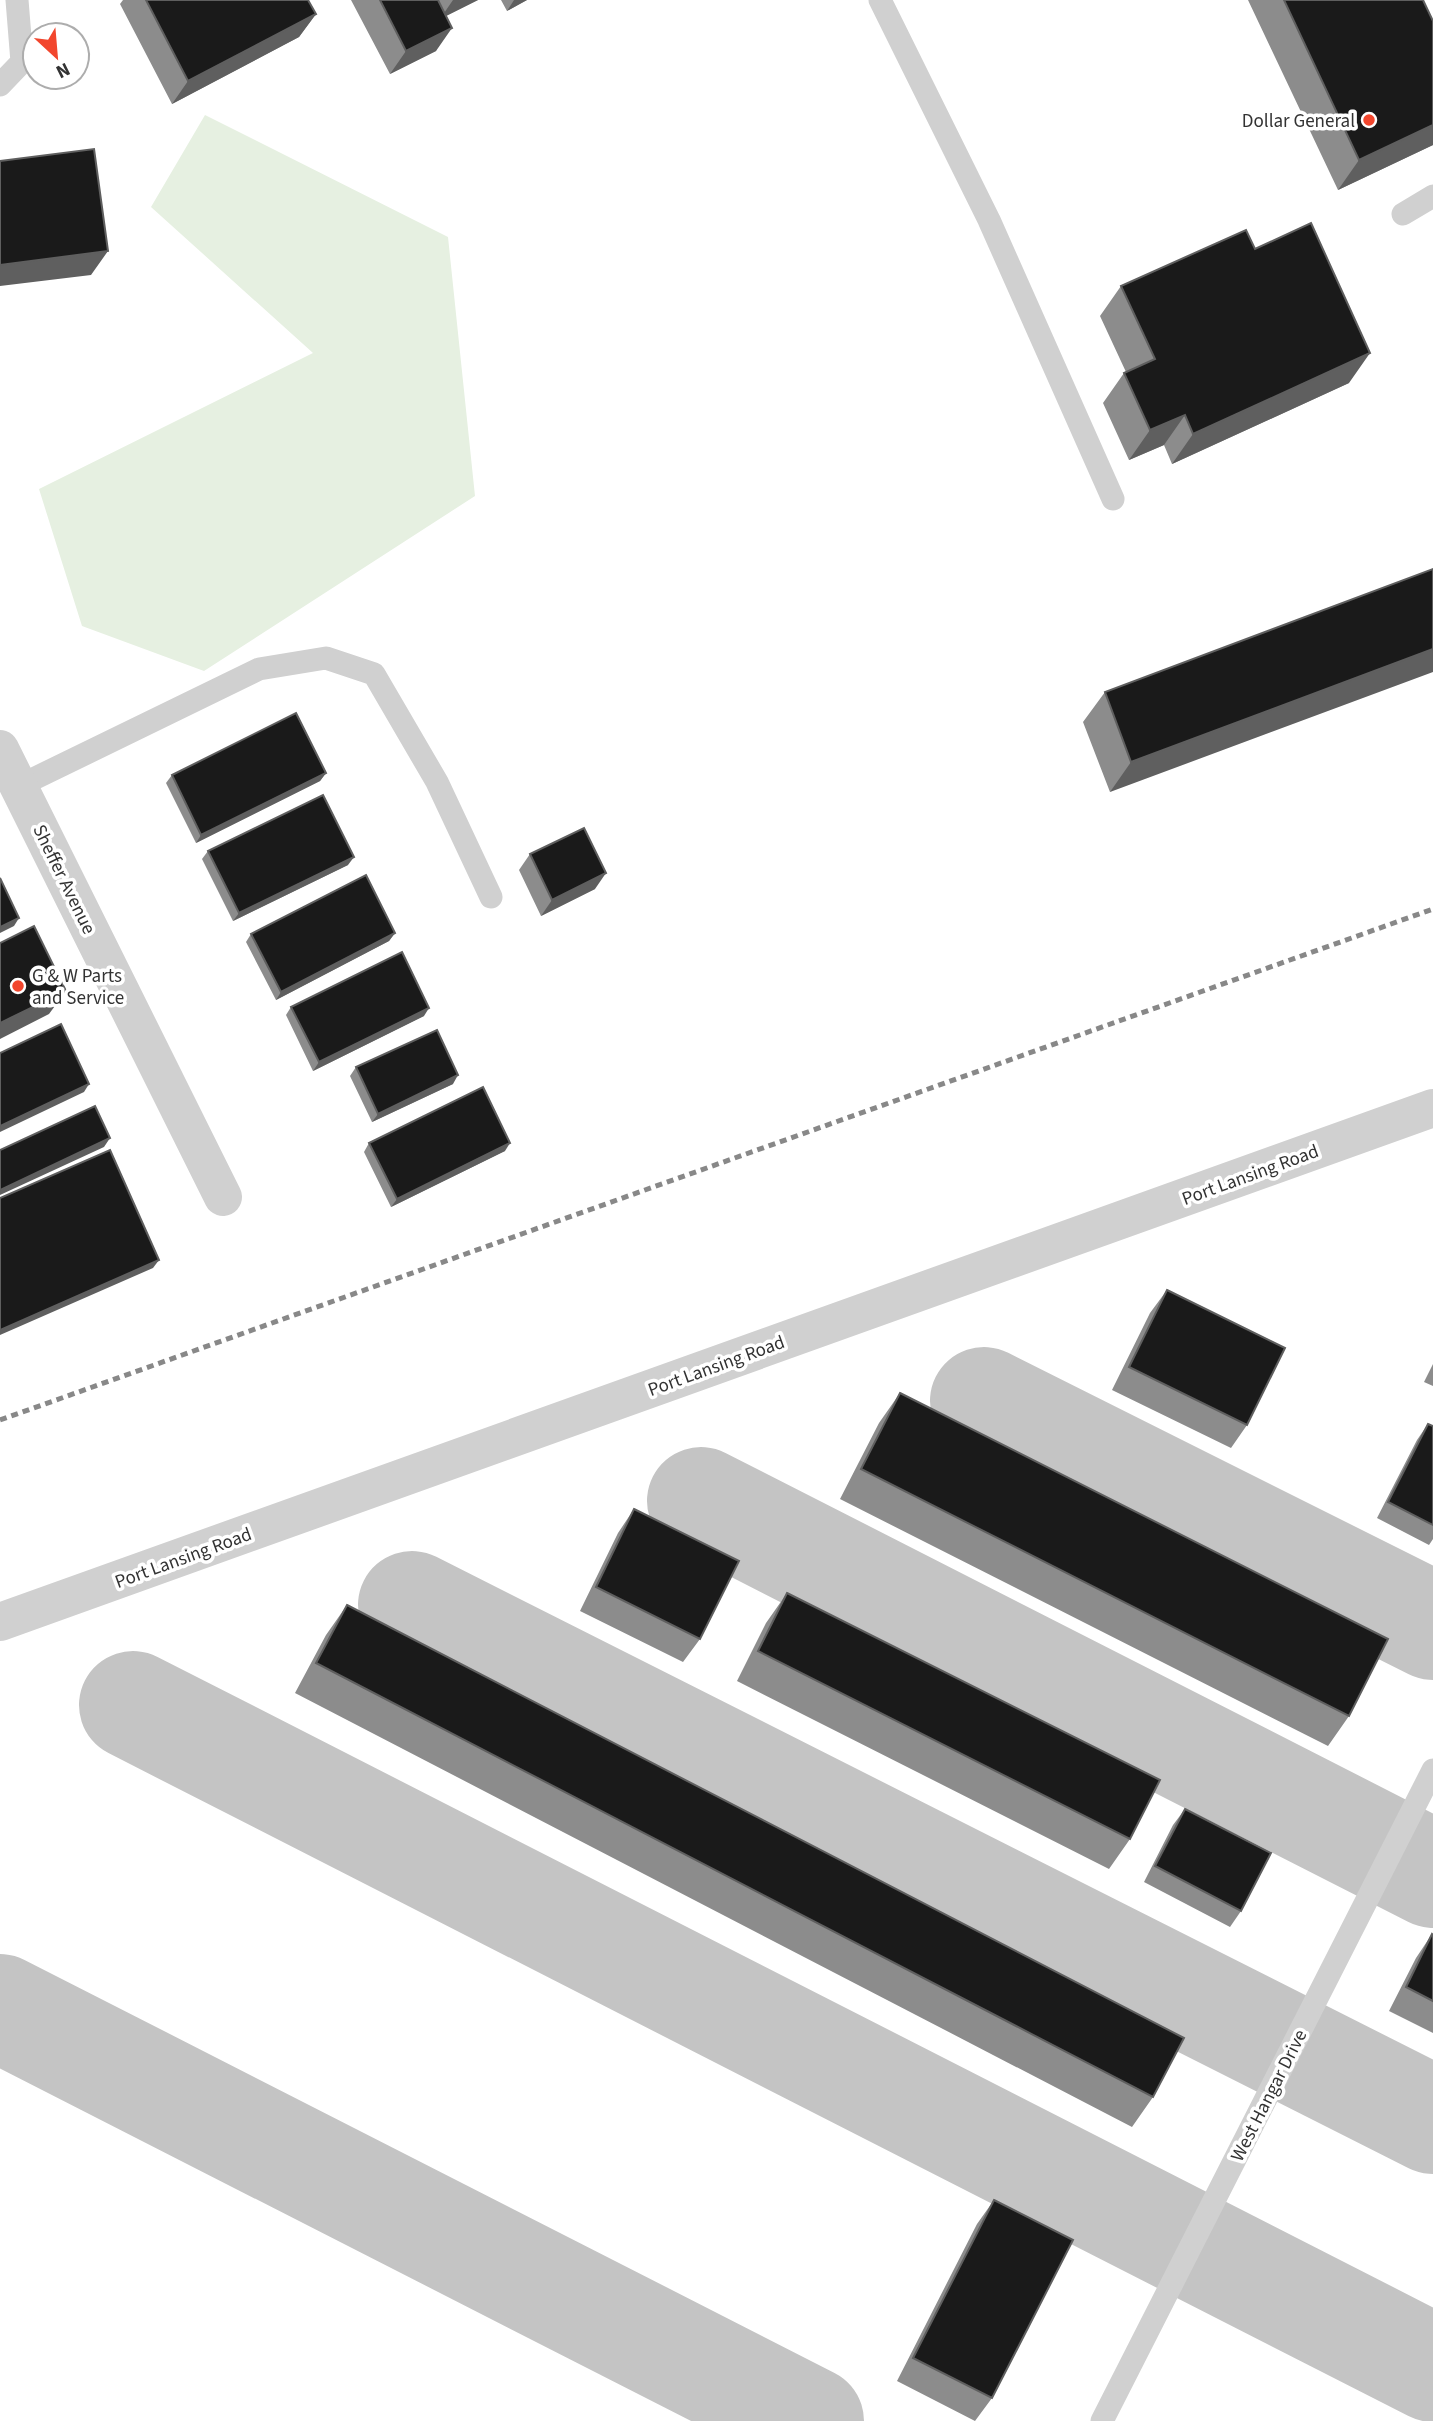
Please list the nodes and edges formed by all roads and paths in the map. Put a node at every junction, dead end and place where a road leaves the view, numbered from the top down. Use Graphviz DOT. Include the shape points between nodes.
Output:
graph roads {
  1 [pos="17,0"];
  2 [pos="880,0"];
  3 [pos="0,85"];
  4 [pos="1433,196"];
  5 [pos="1403,215"];
  6 [pos="1113,499"];
  7 [pos="0,749"];
  8 [pos="19,786"];
  9 [pos="491,897"];
  10 [pos="1433,1108"];
  11 [pos="223,1197"];
  12 [pos="0,1622"];
  13 [pos="1433,1770"];
  14 [pos="1102,2421"];
  1 -- 3 [label="lane" via="22,62"];
  2 -- 6 [label="lane" via="989,220"];
  4 -- 5 [label="lane"];
  7 -- 8 [label="street, Sheffer Avenue"];
  8 -- 9 [label="lane" via="259,669 326,658 374,674 437,782"];
  8 -- 11 [label="street, Sheffer Avenue"];
  10 -- 12 [label="street, Port Lansing Road"];
  13 -- 14 [label="lane, West Hangar Drive"];
}
